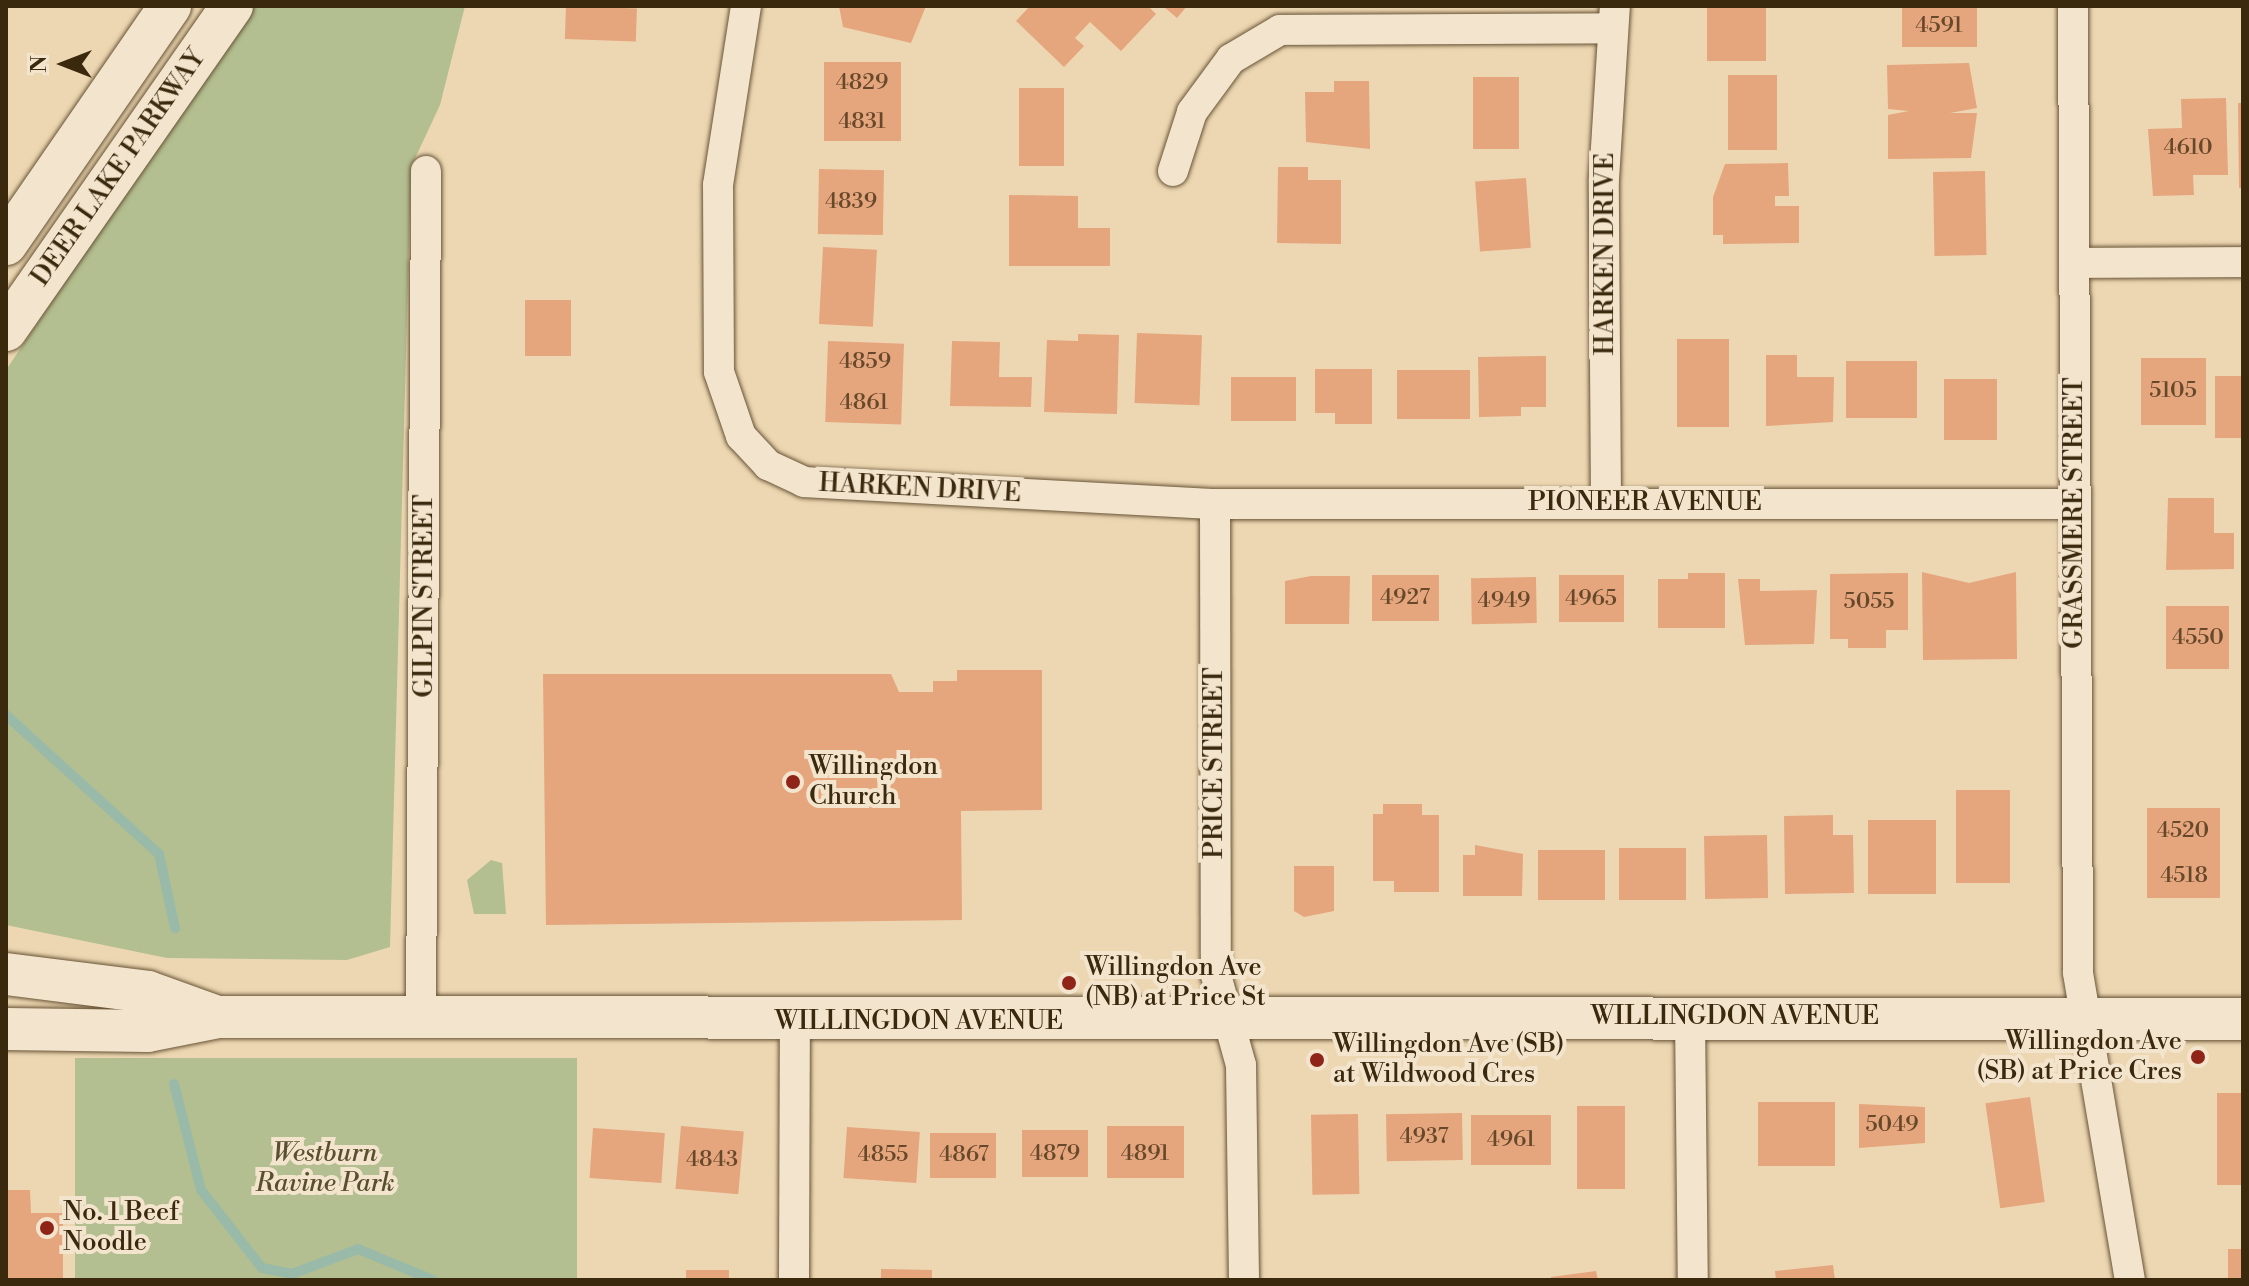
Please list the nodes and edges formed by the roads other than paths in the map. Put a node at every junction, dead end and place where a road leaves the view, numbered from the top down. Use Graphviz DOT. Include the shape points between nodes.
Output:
graph roads {
  1 [pos="170,6"];
  2 [pos="232,6"];
  3 [pos="746,6"];
  4 [pos="2073,6"];
  5 [pos="1614,17"];
  6 [pos="426,171"];
  7 [pos="1173,171"];
  8 [pos="6,244"];
  9 [pos="2243,262"];
  10 [pos="2076,263"];
  11 [pos="6,330"];
  12 [pos="1606,502"];
  13 [pos="1215,504"];
  14 [pos="2074,504"];
  15 [pos="6,974"];
  16 [pos="1690,1015"];
  17 [pos="218,1017"];
  18 [pos="2085,1019"];
  19 [pos="2243,1019"];
  20 [pos="1228,1020"];
  21 [pos="421,1022"];
  22 [pos="795,1022"];
  23 [pos="6,1029"];
  24 [pos="794,1280"];
  25 [pos="1244,1280"];
  26 [pos="1693,1280"];
  27 [pos="2130,1280"];
  1 -- 8 [label="main road, DEER LAKE PARKWAY"];
  2 -- 11 [label="main road, DEER LAKE PARKWAY"];
  3 -- 13 [label="street, HARKEN DRIVE" via="719,171 719,372 731,417 754,452 784,473 823,485"];
  4 -- 10 [label="street, GRASSMERE STREET"];
  5 -- 7 [label="street" via="1280,30 1231,59 1199,101"];
  5 -- 12 [label="street, HARKEN DRIVE" via="1604,179"];
  6 -- 21 [label="street, GILPIN STREET"];
  9 -- 10 [label="street"];
  10 -- 14 [label="street, GRASSMERE STREET"];
  12 -- 13 [label="street, PIONEER AVENUE"];
  12 -- 14 [label="street, PIONEER AVENUE"];
  13 -- 20 [label="street, PRICE STREET" via="1216,975"];
  14 -- 18 [label="street, GRASSMERE STREET" via="2078,959"];
  15 -- 17 [label="main road, WILLINGDON AVENUE" via="148,992"];
  16 -- 18 [label="main road, WILLINGDON AVENUE"];
  16 -- 20 [label="main road, WILLINGDON AVENUE"];
  16 -- 26 [label="street"];
  17 -- 21 [label="main road, WILLINGDON AVENUE"];
  17 -- 23 [label="main road, WILLINGDON AVENUE" via="148,1031"];
  18 -- 19 [label="main road, WILLINGDON AVENUE"];
  18 -- 27 [label="street, GRASSMERE STREET"];
  20 -- 22 [label="main road, WILLINGDON AVENUE"];
  20 -- 25 [label="street, PRICE STREET" via="1241,1065"];
  21 -- 22 [label="main road, WILLINGDON AVENUE"];
  22 -- 24 [label="street"];
}
